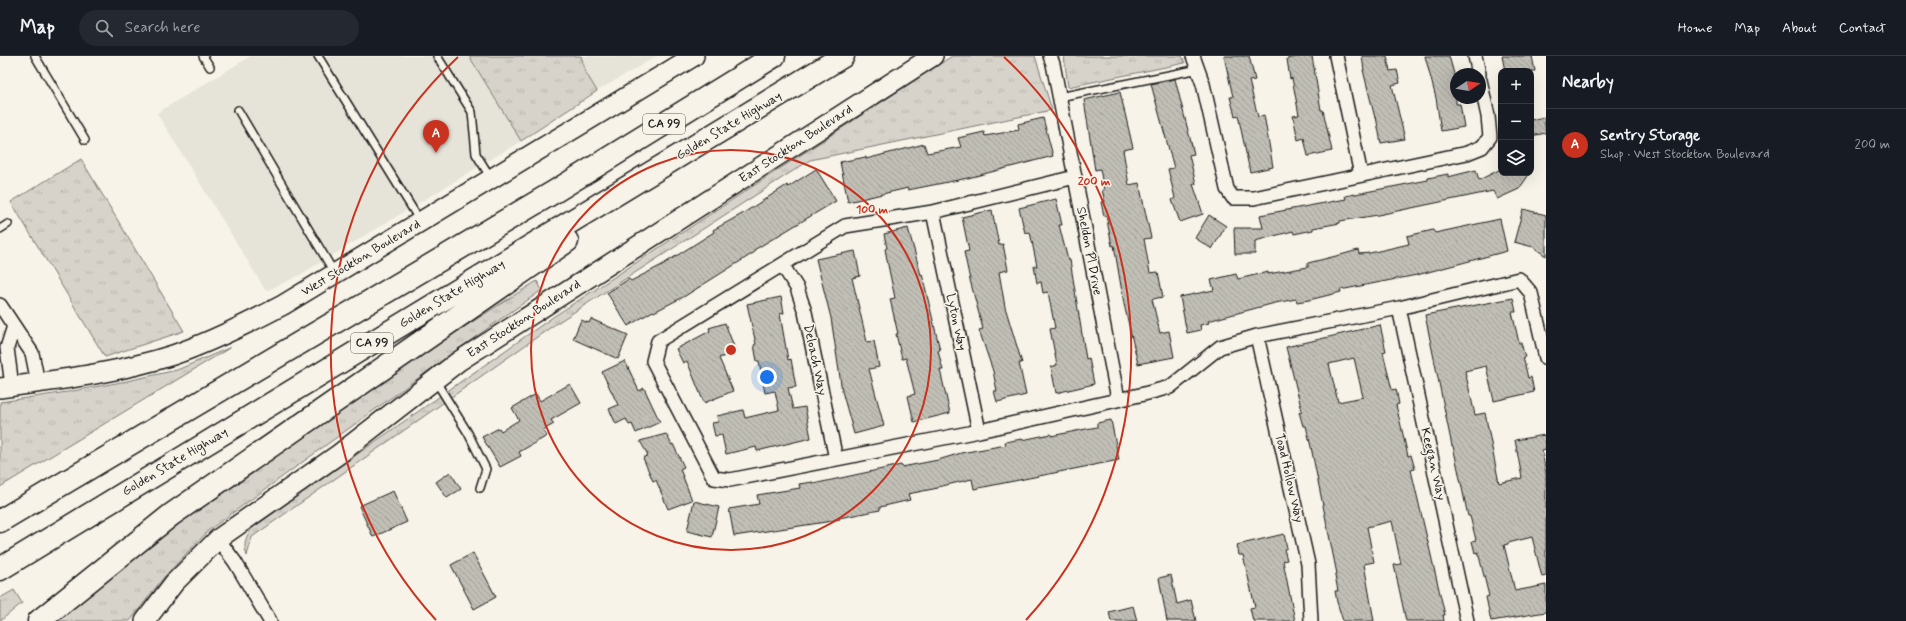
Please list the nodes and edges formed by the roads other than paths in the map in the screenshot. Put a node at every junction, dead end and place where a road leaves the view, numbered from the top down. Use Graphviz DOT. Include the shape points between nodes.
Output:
graph roads {
  1 [pos="35,56"];
  2 [pos="203,56"];
  3 [pos="318,56"];
  4 [pos="438,56"];
  5 [pos="694,56"];
  6 [pos="774,56"];
  7 [pos="843,56"];
  8 [pos="933,56"];
  9 [pos="1050,56"];
  10 [pos="1193,56"];
  11 [pos="1336,56"];
  12 [pos="1475,56"];
  13 [pos="210,67"];
  14 [pos="1199,68"];
  15 [pos="1478,68"];
  16 [pos="1059,97"];
  17 [pos="1485,104"];
  18 [pos="238,110"];
  19 [pos="745,117"];
  20 [pos="85,140"];
  21 [pos="1361,176"];
  22 [pos="1075,177"];
  23 [pos="492,178"];
  24 [pos="934,212"];
  25 [pos="420,222"];
  26 [pos="8,224"];
  27 [pos="0,229"];
  28 [pos="782,266"];
  29 [pos="335,274"];
  30 [pos="0,305"];
  31 [pos="1399,308"];
  32 [pos="14,326"];
  33 [pos="1257,336"];
  34 [pos="1546,358"];
  35 [pos="435,380"];
  36 [pos="38,383"];
  37 [pos="6,387"];
  38 [pos="1118,399"];
  39 [pos="979,431"];
  40 [pos="836,460"];
  41 [pos="480,488"];
  42 [pos="0,521"];
  43 [pos="218,539"];
  44 [pos="0,569"];
  45 [pos="39,621"];
  46 [pos="145,621"];
  47 [pos="270,621"];
  48 [pos="1312,621"];
  49 [pos="1467,621"];
  1 -- 20 [label="lane"];
  2 -- 13 [label="lane"];
  3 -- 25 [label="lane"];
  4 -- 23 [label="lane" via="472,112 476,154"];
  5 -- 23 [label="street, West Stockton Boulevard"];
  6 -- 42 [label="highway, CA 99" via="554,192"];
  7 -- 19 [label="highway, Golden State Highway / CA 99"];
  8 -- 35 [label="street, East Stockton Boulevard" via="459,361"];
  9 -- 16 [label="street, Sheldon Pl Drive"];
  10 -- 14 [label="street"];
  11 -- 21 [label="street"];
  12 -- 15 [label="street"];
  14 -- 16 [label="lane"];
  14 -- 21 [label="street" via="1227,189 1233,198 1254,198"];
  16 -- 22 [label="street, Sheldon Pl Drive"];
  17 -- 21 [label="street" via="1490,137 1482,147 1467,153"];
  18 -- 29 [label="lane"];
  19 -- 44 [label="highway, Golden State Highway / CA 99"];
  19 -- 45 [label="highway" via="171,515"];
  22 -- 24 [label="street"];
  22 -- 38 [label="street, Sheldon Pl Drive"];
  23 -- 25 [label="street, West Stockton Boulevard"];
  24 -- 28 [label="street" via="845,226"];
  24 -- 39 [label="street, Lyton Way"];
  25 -- 29 [label="street, West Stockton Boulevard"];
  26 -- 27 [label="lane"];
  28 -- 40 [label="street, Deloach Way" via="797,288 805,312"];
  28 -- 40 [label="street" via="658,341 653,360 714,478 730,480"];
  29 -- 36 [label="street, West Stockton Boulevard" via="283,306 172,355 89,375"];
  30 -- 32 [label="street"];
  31 -- 33 [label="street"];
  31 -- 34 [label="street" via="1519,279 1531,293"];
  31 -- 49 [label="street, Keegan Way"];
  32 -- 36 [label="street" via="32,353"];
  32 -- 37 [label="street" via="7,348"];
  33 -- 38 [label="street" via="1220,347 1170,387"];
  33 -- 48 [label="street, Toad Hollow Way" via="1308,564"];
  35 -- 41 [label="lane" via="468,433 486,469"];
  35 -- 43 [label="street, East Stockton Boulevard" via="339,454"];
  36 -- 37 [label="street, West Stockton Boulevard"];
  38 -- 39 [label="street"];
  39 -- 40 [label="street"];
  43 -- 46 [label="street, East Stockton Boulevard" via="174,583"];
  43 -- 47 [label="street" via="235,562"];
}
